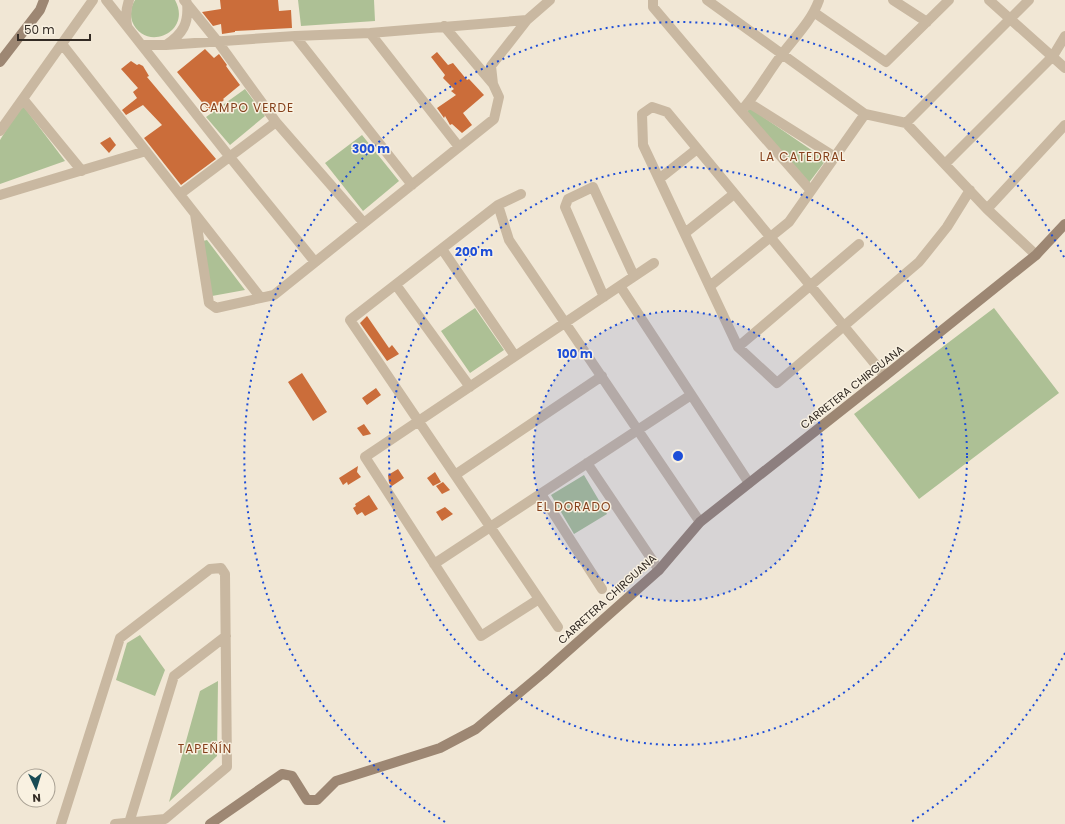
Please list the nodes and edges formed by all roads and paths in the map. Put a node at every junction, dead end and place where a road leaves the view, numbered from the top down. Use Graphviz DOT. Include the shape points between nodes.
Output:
graph roads {
  1 [pos="44,0"];
  2 [pos="93,0"];
  3 [pos="106,0"];
  4 [pos="129,0"];
  5 [pos="550,0"];
  6 [pos="653,0"];
  7 [pos="707,0"];
  8 [pos="819,0"];
  9 [pos="893,0"];
  10 [pos="949,0"];
  11 [pos="989,0"];
  12 [pos="1029,0"];
  13 [pos="186,1"];
  14 [pos="814,13"];
  15 [pos="1010,19"];
  16 [pos="528,20"];
  17 [pos="926,22"];
  18 [pos="127,26"];
  19 [pos="444,26"];
  20 [pos="370,33"];
  21 [pos="295,36"];
  22 [pos="1065,36"];
  23 [pos="218,42"];
  24 [pos="62,44"];
  25 [pos="142,45"];
  26 [pos="166,45"];
  27 [pos="782,54"];
  28 [pos="1053,56"];
  29 [pos="0,62"];
  30 [pos="1065,68"];
  31 [pos="493,84"];
  32 [pos="23,99"];
  33 [pos="749,103"];
  34 [pos="741,111"];
  35 [pos="866,114"];
  36 [pos="276,122"];
  37 [pos="906,123"];
  38 [pos="1065,125"];
  39 [pos="0,130"];
  40 [pos="459,147"];
  41 [pos="697,149"];
  42 [pos="146,152"];
  43 [pos="229,156"];
  44 [pos="835,157"];
  45 [pos="945,164"];
  46 [pos="82,171"];
  47 [pos="660,180"];
  48 [pos="412,185"];
  49 [pos="811,190"];
  50 [pos="970,190"];
  51 [pos="180,194"];
  52 [pos="521,194"];
  53 [pos="734,194"];
  54 [pos="0,195"];
  55 [pos="498,205"];
  56 [pos="988,209"];
  57 [pos="195,214"];
  58 [pos="364,223"];
  59 [pos="1065,224"];
  60 [pos="685,233"];
  61 [pos="770,236"];
  62 [pos="859,244"];
  63 [pos="442,249"];
  64 [pos="1036,255"];
  65 [pos="316,262"];
  66 [pos="654,264"];
  67 [pos="634,276"];
  68 [pos="396,285"];
  69 [pos="810,285"];
  70 [pos="620,286"];
  71 [pos="710,286"];
  72 [pos="604,297"];
  73 [pos="261,298"];
  74 [pos="565,323"];
  75 [pos="844,327"];
  76 [pos="738,347"];
  77 [pos="515,356"];
  78 [pos="602,376"];
  79 [pos="885,376"];
  80 [pos="470,387"];
  81 [pos="691,395"];
  82 [pos="418,421"];
  83 [pos="638,430"];
  84 [pos="587,463"];
  85 [pos="455,474"];
  86 [pos="749,483"];
  87 [pos="541,494"];
  88 [pos="700,522"];
  89 [pos="490,527"];
  90 [pos="434,564"];
  91 [pos="659,570"];
  92 [pos="602,589"];
  93 [pos="538,599"];
  94 [pos="558,628"];
  95 [pos="226,636"];
  96 [pos="129,823"];
  97 [pos="61,824"];
  98 [pos="115,824"];
  99 [pos="210,824"];
  1 -- 29 [label="street" via="40,10"];
  2 -- 24 [label="street"];
  3 -- 18 [label="street"];
  4 -- 18 [label="street"];
  5 -- 16 [label="street"];
  6 -- 34 [label="street" via="653,7"];
  7 -- 27 [label="street"];
  8 -- 14 [label="street"];
  9 -- 17 [label="street"];
  10 -- 17 [label="street"];
  11 -- 15 [label="street"];
  12 -- 15 [label="street"];
  13 -- 23 [label="street"];
  13 -- 26 [label="street" via="186,23 178,36"];
  14 -- 17 [label="street" via="886,62"];
  14 -- 27 [label="street"];
  15 -- 28 [label="street"];
  15 -- 37 [label="street"];
  16 -- 19 [label="street"];
  16 -- 31 [label="street" via="491,66"];
  18 -- 25 [label="street"];
  19 -- 20 [label="street"];
  19 -- 31 [label="street"];
  20 -- 21 [label="street"];
  20 -- 40 [label="street"];
  21 -- 23 [label="street"];
  21 -- 48 [label="street"];
  22 -- 28 [label="street"];
  23 -- 26 [label="street"];
  23 -- 36 [label="street"];
  24 -- 32 [label="street"];
  24 -- 42 [label="street"];
  25 -- 26 [label="street"];
  25 -- 43 [label="street"];
  27 -- 33 [label="street"];
  27 -- 35 [label="street"];
  28 -- 30 [label="street"];
  28 -- 45 [label="street"];
  31 -- 40 [label="street" via="499,97 494,119"];
  32 -- 39 [label="street"];
  32 -- 46 [label="street"];
  33 -- 34 [label="street"];
  33 -- 44 [label="street"];
  34 -- 49 [label="street"];
  35 -- 37 [label="street"];
  35 -- 44 [label="street"];
  36 -- 43 [label="street"];
  36 -- 58 [label="street"];
  37 -- 45 [label="street"];
  38 -- 56 [label="street"];
  40 -- 48 [label="street"];
  41 -- 47 [label="street"];
  41 -- 47 [label="street" via="666,112 652,107 642,114 644,145"];
  41 -- 53 [label="street"];
  42 -- 46 [label="street"];
  42 -- 51 [label="street"];
  43 -- 51 [label="street"];
  43 -- 65 [label="street"];
  44 -- 49 [label="street"];
  45 -- 50 [label="street"];
  46 -- 54 [label="street"];
  47 -- 60 [label="street"];
  48 -- 58 [label="street"];
  49 -- 61 [label="street" via="789,222"];
  50 -- 56 [label="street"];
  50 -- 75 [label="street" via="947,227 919,262"];
  51 -- 57 [label="street"];
  52 -- 55 [label="street"];
  53 -- 60 [label="street"];
  53 -- 61 [label="street"];
  55 -- 63 [label="street"];
  55 -- 74 [label="street" via="509,240"];
  56 -- 64 [label="street"];
  57 -- 73 [label="street"];
  57 -- 73 [label="street" via="209,303 216,308"];
  58 -- 65 [label="street"];
  59 -- 64 [label="street, CARRETERA CHIRGUANA"];
  60 -- 71 [label="street"];
  61 -- 69 [label="street"];
  61 -- 71 [label="street"];
  62 -- 69 [label="street"];
  63 -- 68 [label="street"];
  63 -- 77 [label="street"];
  64 -- 79 [label="street, CARRETERA CHIRGUANA"];
  65 -- 73 [label="street" via="274,295"];
  66 -- 67 [label="street"];
  67 -- 70 [label="street"];
  67 -- 72 [label="street" via="593,187 568,199 565,207"];
  68 -- 80 [label="street"];
  68 -- 82 [label="street" via="350,320"];
  69 -- 75 [label="street"];
  69 -- 76 [label="street"];
  70 -- 72 [label="street"];
  70 -- 81 [label="street"];
  71 -- 76 [label="street"];
  72 -- 74 [label="street"];
  74 -- 77 [label="street"];
  74 -- 78 [label="street"];
  75 -- 76 [label="street" via="777,383"];
  75 -- 79 [label="street"];
  77 -- 80 [label="street"];
  78 -- 83 [label="street"];
  78 -- 85 [label="street"];
  79 -- 86 [label="street, CARRETERA CHIRGUANA"];
  80 -- 82 [label="street"];
  81 -- 83 [label="street"];
  81 -- 86 [label="street"];
  82 -- 85 [label="street"];
  82 -- 90 [label="street" via="365,457"];
  83 -- 84 [label="street"];
  83 -- 88 [label="street"];
  84 -- 87 [label="street"];
  84 -- 91 [label="street"];
  85 -- 89 [label="street"];
  86 -- 88 [label="street, CARRETERA CHIRGUANA"];
  87 -- 89 [label="street"];
  87 -- 92 [label="street"];
  88 -- 91 [label="street, CARRETERA CHIRGUANA"];
  89 -- 90 [label="street"];
  89 -- 93 [label="street"];
  90 -- 93 [label="street" via="481,636"];
  91 -- 99 [label="street, CARRETERA CHIRGUANA" via="476,729 440,748 336,781 317,800 307,800 292,776 282,774"];
  93 -- 94 [label="street"];
  95 -- 96 [label="street" via="174,676"];
  95 -- 96 [label="street" via="227,767 164,819"];
  95 -- 97 [label="street" via="225,574 220,568 210,569 120,638"];
  96 -- 98 [label="street"];
}
